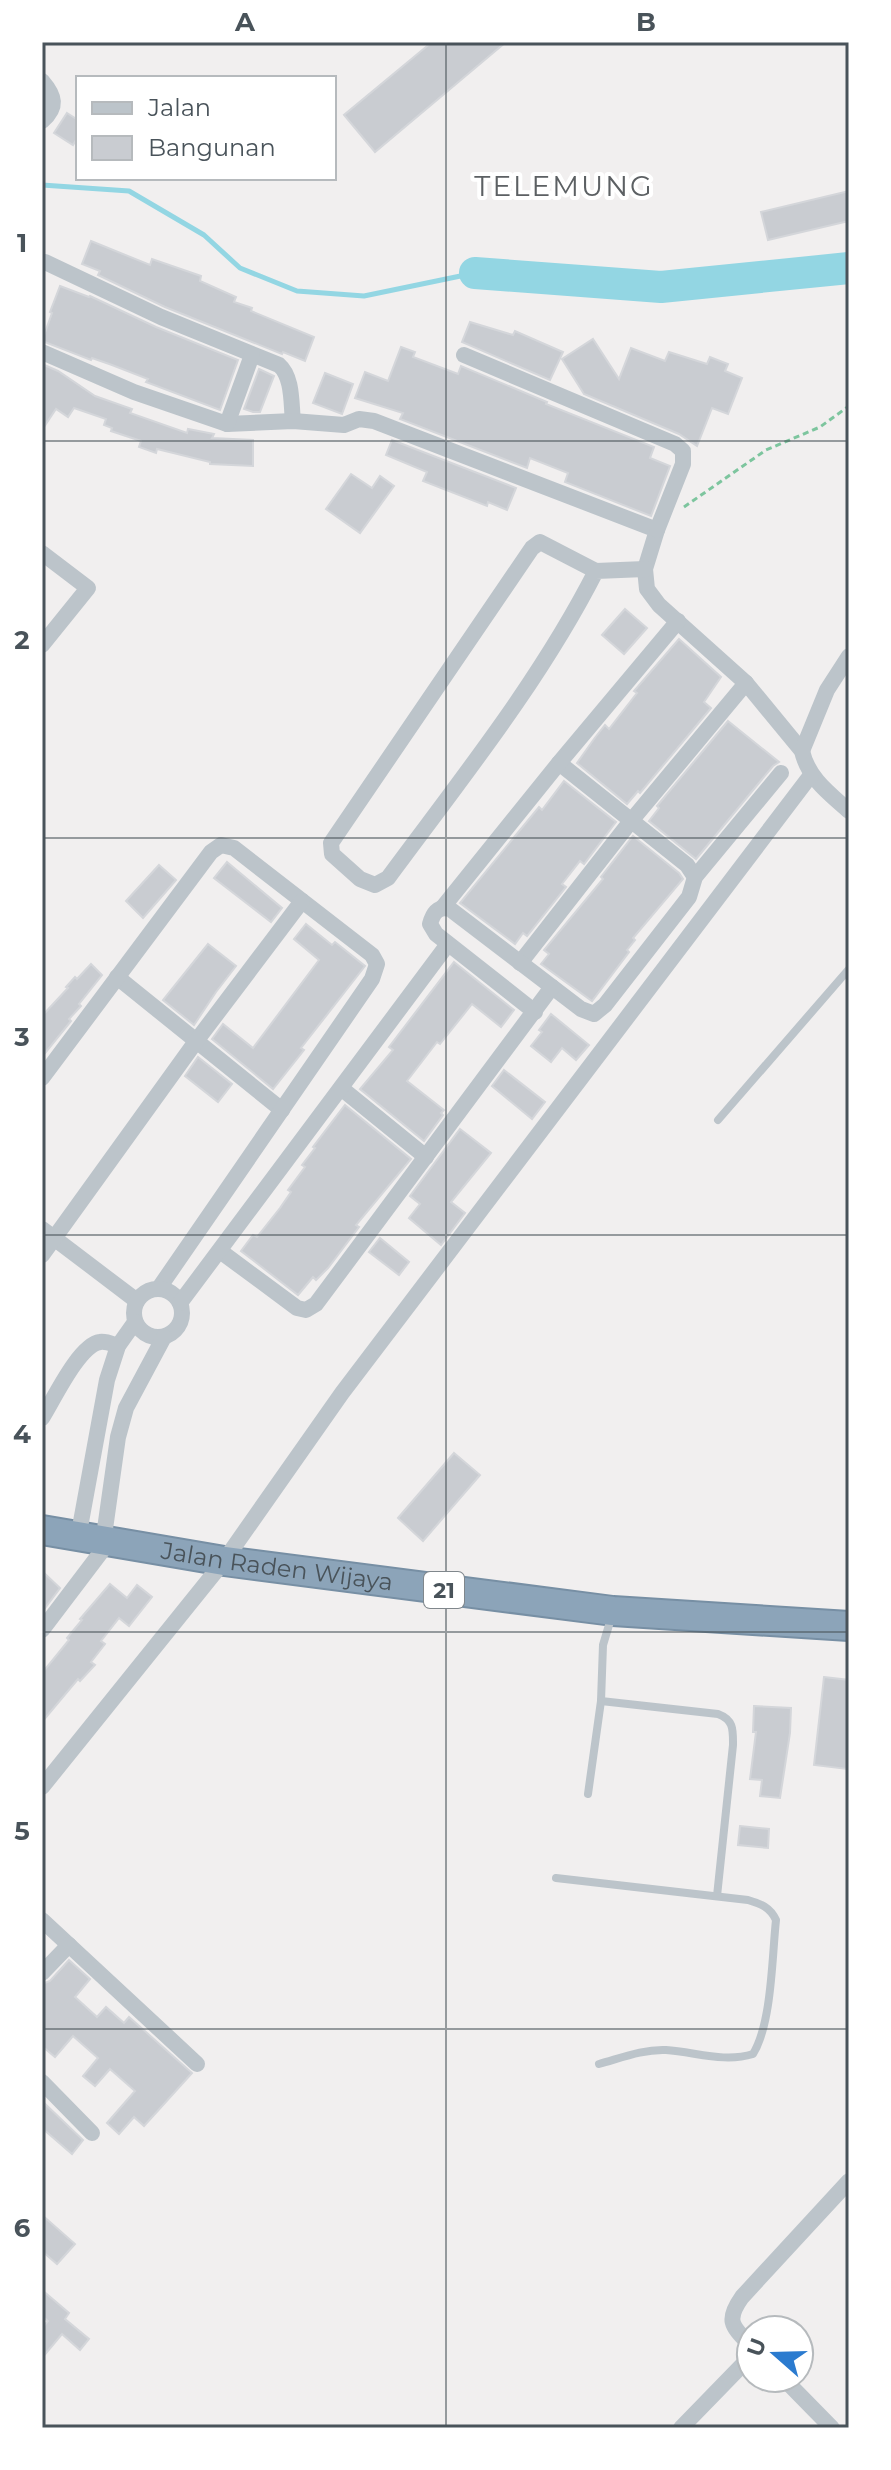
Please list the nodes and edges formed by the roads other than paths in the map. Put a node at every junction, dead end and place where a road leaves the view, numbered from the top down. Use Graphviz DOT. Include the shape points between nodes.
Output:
graph roads {
  1 [pos="42,81"];
  2 [pos="42,121"];
  3 [pos="43,265"];
  4 [pos="42,352"];
  5 [pos="252,355"];
  6 [pos="464,355"];
  7 [pos="293,421"];
  8 [pos="227,424"];
  9 [pos="657,530"];
  10 [pos="42,553"];
  11 [pos="645,569"];
  12 [pos="596,571"];
  13 [pos="678,621"];
  14 [pos="42,645"];
  15 [pos="849,656"];
  16 [pos="746,683"];
  17 [pos="802,751"];
  18 [pos="559,763"];
  19 [pos="781,773"];
  20 [pos="811,775"];
  21 [pos="849,811"];
  22 [pos="631,821"];
  23 [pos="695,877"];
  24 [pos="302,901"];
  25 [pos="443,907"];
  26 [pos="448,944"];
  27 [pos="520,963"];
  28 [pos="849,969"];
  29 [pos="117,977"];
  30 [pos="552,987"];
  31 [pos="535,1012"];
  32 [pos="197,1040"];
  33 [pos="42,1078"];
  34 [pos="341,1088"];
  35 [pos="282,1110"];
  36 [pos="718,1120"];
  37 [pos="426,1157"];
  38 [pos="48,1234"];
  39 [pos="220,1251"];
  40 [pos="42,1255"];
  41 [pos="159,1288"];
  42 [pos="137,1301"];
  43 [pos="180,1303"];
  44 [pos="135,1322"];
  45 [pos="164,1337"];
  46 [pos="118,1346"];
  47 [pos="42,1418"];
  48 [pos="98,1433"];
  49 [pos="118,1437"];
  50 [pos="42,1530"];
  51 [pos="96,1541"];
  52 [pos="224,1561"];
  53 [pos="613,1611"];
  54 [pos="849,1626"];
  55 [pos="42,1630"];
  56 [pos="601,1701"];
  57 [pos="60,1764"];
  58 [pos="42,1765"];
  59 [pos="42,1787"];
  60 [pos="588,1794"];
  61 [pos="556,1878"];
  62 [pos="717,1896"];
  63 [pos="42,1920"];
  64 [pos="69,1945"];
  65 [pos="42,1973"];
  66 [pos="197,2064"];
  67 [pos="599,2064"];
  68 [pos="42,2082"];
  69 [pos="92,2133"];
  70 [pos="849,2181"];
  71 [pos="735,2328"];
  72 [pos="735,2372"];
  73 [pos="799,2394"];
  74 [pos="681,2428"];
  75 [pos="832,2428"];
  1 -- 2 [label="street" via="54,96 54,105"];
  3 -- 5 [label="street"];
  4 -- 8 [label="street"];
  5 -- 7 [label="street" via="284,369"];
  5 -- 8 [label="street"];
  6 -- 9 [label="street" via="683,451 683,464"];
  7 -- 8 [label="street"];
  7 -- 9 [label="street" via="374,421"];
  9 -- 11 [label="street"];
  10 -- 14 [label="street" via="88,588"];
  11 -- 12 [label="street"];
  11 -- 13 [label="street" via="647,589"];
  12 -- 12 [label="street" via="540,542 532,548 331,843 332,854 360,879 375,885 388,878 509,712"];
  13 -- 16 [label="street"];
  13 -- 18 [label="street"];
  15 -- 17 [label="street" via="827,690"];
  16 -- 17 [label="street"];
  16 -- 22 [label="street"];
  17 -- 20 [label="street"];
  18 -- 22 [label="street"];
  18 -- 25 [label="street"];
  19 -- 23 [label="street"];
  20 -- 21 [label="street"];
  20 -- 52 [label="street" via="342,1393"];
  22 -- 23 [label="street"];
  22 -- 27 [label="street"];
  23 -- 30 [label="street" via="689,897 594,1014"];
  24 -- 29 [label="street" via="234,848 221,845"];
  24 -- 32 [label="street"];
  24 -- 35 [label="street" via="377,964"];
  25 -- 26 [label="street" via="430,924"];
  25 -- 27 [label="street"];
  26 -- 31 [label="street"];
  26 -- 34 [label="street"];
  27 -- 30 [label="street"];
  28 -- 36 [label="lane"];
  29 -- 32 [label="street"];
  29 -- 33 [label="street"];
  30 -- 31 [label="street"];
  31 -- 37 [label="street"];
  32 -- 35 [label="street"];
  32 -- 38 [label="street"];
  34 -- 37 [label="street"];
  34 -- 39 [label="street"];
  35 -- 41 [label="street"];
  37 -- 39 [label="street" via="316,1304 306,1310"];
  38 -- 40 [label="street"];
  38 -- 42 [label="street"];
  39 -- 43 [label="street"];
  41 -- 42 [label="street"];
  41 -- 43 [label="street"];
  42 -- 44 [label="street"];
  43 -- 45 [label="street" via="180,1324"];
  44 -- 45 [label="street" via="147,1335"];
  44 -- 46 [label="street"];
  45 -- 49 [label="street" via="126,1408"];
  46 -- 47 [label="street" via="102,1341 90,1345"];
  46 -- 48 [label="street"];
  48 -- 49 [label="street"];
  48 -- 51 [label="street"];
  49 -- 51 [label="street"];
  50 -- 51 [label="highway, Jalan Raden Wijaya / 21"];
  51 -- 52 [label="highway, Jalan Raden Wijaya / 21"];
  51 -- 55 [label="street"];
  52 -- 53 [label="highway, Jalan Raden Wijaya / 21"];
  52 -- 57 [label="street"];
  53 -- 54 [label="highway, Jalan Raden Wijaya / 21"];
  53 -- 56 [label="lane" via="603,1645"];
  56 -- 60 [label="lane"];
  56 -- 62 [label="lane" via="718,1714 731,1722"];
  57 -- 58 [label="street"];
  57 -- 59 [label="street"];
  61 -- 62 [label="lane"];
  62 -- 67 [label="lane" via="762,1905 776,1920 763,2027 753,2054 731,2059 649,2050"];
  63 -- 64 [label="street"];
  64 -- 65 [label="street"];
  64 -- 66 [label="street"];
  68 -- 69 [label="street"];
  70 -- 71 [label="street" via="742,2297 731,2316"];
  72 -- 74 [label="street"];
  73 -- 75 [label="street"];
}
